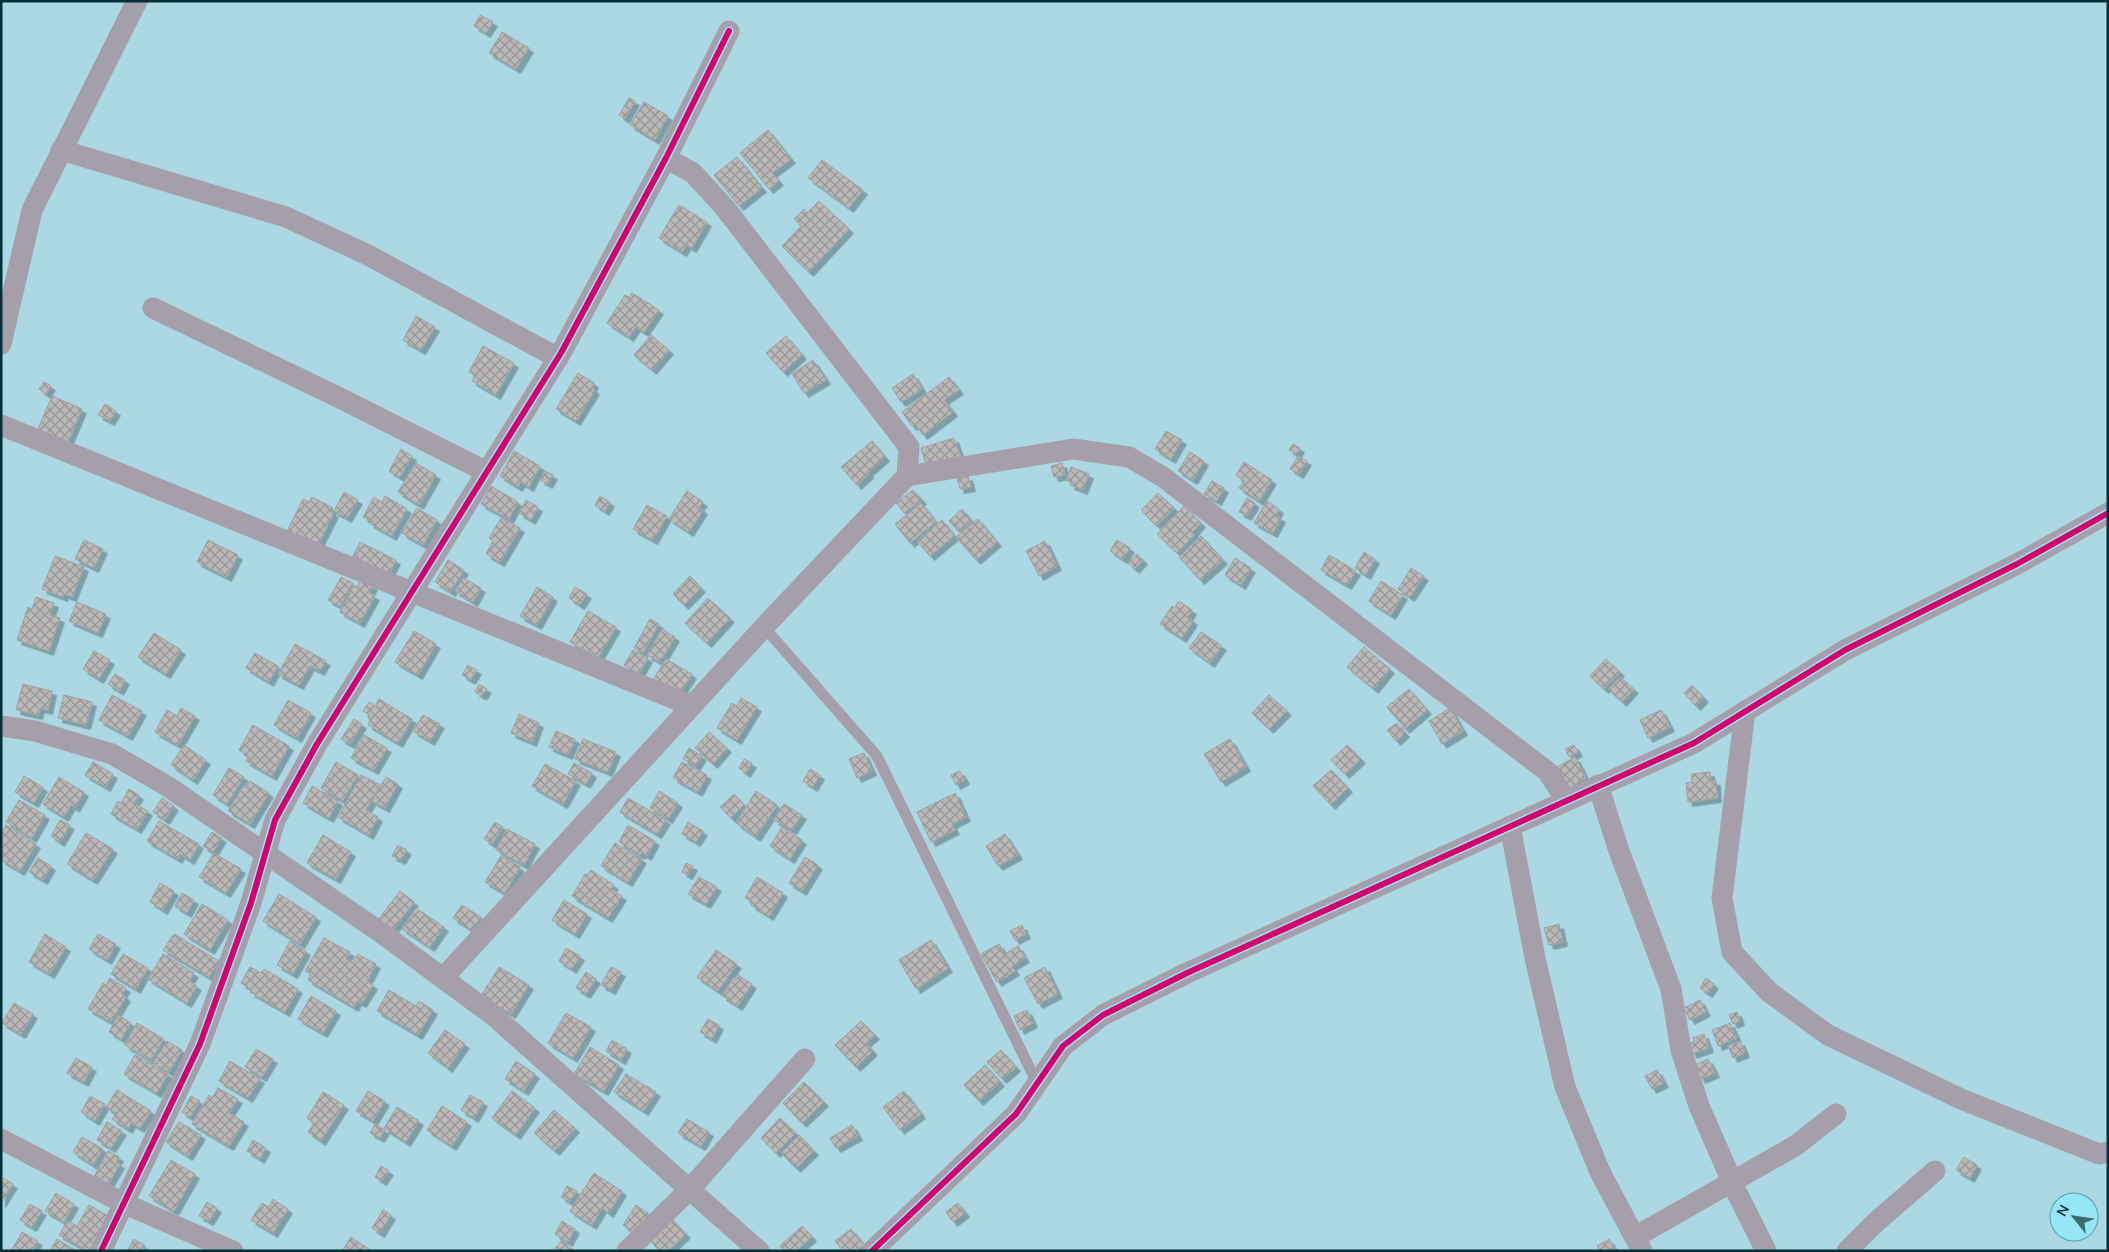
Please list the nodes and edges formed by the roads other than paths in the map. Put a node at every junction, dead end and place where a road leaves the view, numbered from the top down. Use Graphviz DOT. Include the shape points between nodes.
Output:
graph roads {
  1 [pos="137,1"];
  2 [pos="729,31"];
  3 [pos="61,150"];
  4 [pos="666,158"];
  5 [pos="153,308"];
  6 [pos="1,344"];
  7 [pos="558,358"];
  8 [pos="1,425"];
  9 [pos="486,472"];
  10 [pos="907,476"];
  11 [pos="2108,513"];
  12 [pos="412,592"];
  13 [pos="764,627"];
  14 [pos="692,706"];
  15 [pos="1746,711"];
  16 [pos="1,726"];
  17 [pos="1598,785"];
  18 [pos="1566,800"];
  19 [pos="1510,826"];
  20 [pos="265,855"];
  21 [pos="443,978"];
  22 [pos="805,1059"];
  23 [pos="1037,1083"];
  24 [pos="1836,1114"];
  25 [pos="1,1139"];
  26 [pos="2108,1152"];
  27 [pos="1935,1171"];
  28 [pos="1732,1182"];
  29 [pos="690,1189"];
  30 [pos="123,1202"];
  31 [pos="1639,1244"];
  32 [pos="100,1251"];
  33 [pos="233,1251"];
  34 [pos="627,1251"];
  35 [pos="759,1251"];
  36 [pos="872,1251"];
  37 [pos="1766,1251"];
  38 [pos="1847,1251"];
  1 -- 3 [label="street"];
  2 -- 4 [label="street"];
  3 -- 6 [label="street" via="32,210"];
  3 -- 7 [label="street" via="286,217 368,255"];
  4 -- 7 [label="street"];
  4 -- 10 [label="street" via="693,173 725,208 910,447"];
  5 -- 9 [label="street"];
  7 -- 9 [label="street"];
  8 -- 12 [label="street"];
  9 -- 12 [label="street"];
  10 -- 13 [label="street"];
  10 -- 18 [label="street" via="1073,449 1129,457 1163,477 1548,772"];
  11 -- 15 [label="street" via="2017,564 1845,650"];
  12 -- 14 [label="street"];
  12 -- 20 [label="street" via="313,752 275,820"];
  13 -- 14 [label="street"];
  13 -- 23 [label="lane" via="877,756"];
  14 -- 21 [label="street"];
  15 -- 17 [label="street" via="1694,743"];
  15 -- 26 [label="street" via="1722,898 1732,952 1769,992 1828,1035 1961,1099 2099,1154"];
  16 -- 20 [label="street" via="112,754 167,786"];
  17 -- 18 [label="street"];
  17 -- 28 [label="street" via="1671,989 1681,1050 1699,1106"];
  18 -- 19 [label="street"];
  19 -- 23 [label="street" via="1187,973 1103,1015 1063,1046"];
  19 -- 31 [label="street" via="1535,958 1565,1087 1600,1172"];
  20 -- 21 [label="street" via="384,934"];
  20 -- 30 [label="street" via="200,1044"];
  21 -- 29 [label="street" via="494,1016"];
  22 -- 29 [label="street"];
  23 -- 36 [label="street" via="1016,1114"];
  24 -- 28 [label="street" via="1795,1146"];
  25 -- 30 [label="street"];
  27 -- 38 [label="street"];
  28 -- 31 [label="street"];
  28 -- 37 [label="street"];
  29 -- 34 [label="street"];
  29 -- 35 [label="street"];
  30 -- 32 [label="street"];
  30 -- 33 [label="street"];
}
